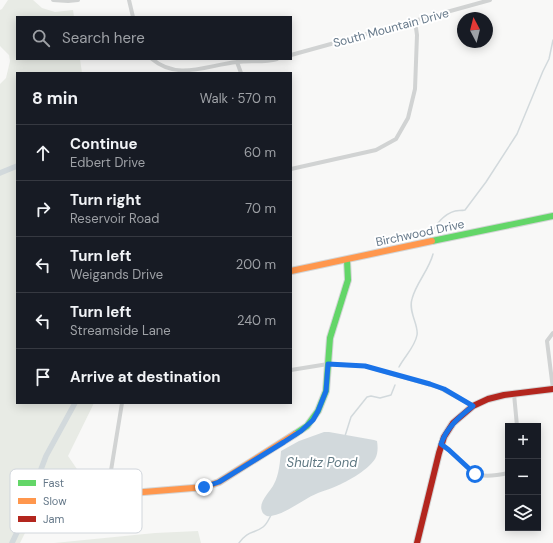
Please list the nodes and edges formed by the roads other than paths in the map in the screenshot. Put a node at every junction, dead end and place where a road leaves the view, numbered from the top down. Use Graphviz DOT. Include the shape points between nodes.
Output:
graph roads {
  1 [pos="53,0"];
  2 [pos="78,0"];
  3 [pos="129,0"];
  4 [pos="490,0"];
  5 [pos="133,16"];
  6 [pos="415,21"];
  7 [pos="292,55"];
  8 [pos="153,60"];
  9 [pos="274,60"];
  10 [pos="237,62"];
  11 [pos="185,72"];
  12 [pos="185,72"];
  13 [pos="241,72"];
  14 [pos="292,169"];
  15 [pos="553,216"];
  16 [pos="347,260"];
  17 [pos="292,271"];
  18 [pos="553,333"];
  19 [pos="328,364"];
  20 [pos="292,370"];
  21 [pos="553,389"];
  22 [pos="514,394"];
  23 [pos="122,404"];
  24 [pos="473,406"];
  25 [pos="517,423"];
  26 [pos="441,444"];
  27 [pos="111,469"];
  28 [pos="505,474"];
  29 [pos="142,492"];
  30 [pos="416,543"];
  1 -- 2 [label="street"];
  3 -- 5 [label="street"];
  4 -- 6 [label="street, South Mountain Drive"];
  6 -- 7 [label="street, South Mountain Drive"];
  6 -- 14 [label="street" via="415,89 408,118 396,139 376,150"];
  8 -- 12 [label="street" via="169,69"];
  9 -- 10 [label="street"];
  10 -- 11 [label="street"];
  10 -- 13 [label="street"];
  15 -- 16 [label="street, Birchwood Drive"];
  16 -- 17 [label="street, Birchwood Drive"];
  16 -- 19 [label="street" via="348,280 330,338"];
  18 -- 21 [label="street" via="547,341"];
  19 -- 20 [label="street"];
  19 -- 24 [label="street" via="365,366 430,384"];
  19 -- 29 [label="street" via="326,391 318,411 313,420 301,431 219,482 204,487"];
  21 -- 22 [label="street"];
  22 -- 24 [label="street" via="492,398"];
  22 -- 25 [label="street"];
  23 -- 27 [label="street"];
  24 -- 26 [label="street" via="450,426"];
  26 -- 28 [label="street" via="475,474 490,476"];
  26 -- 30 [label="street"];
}
